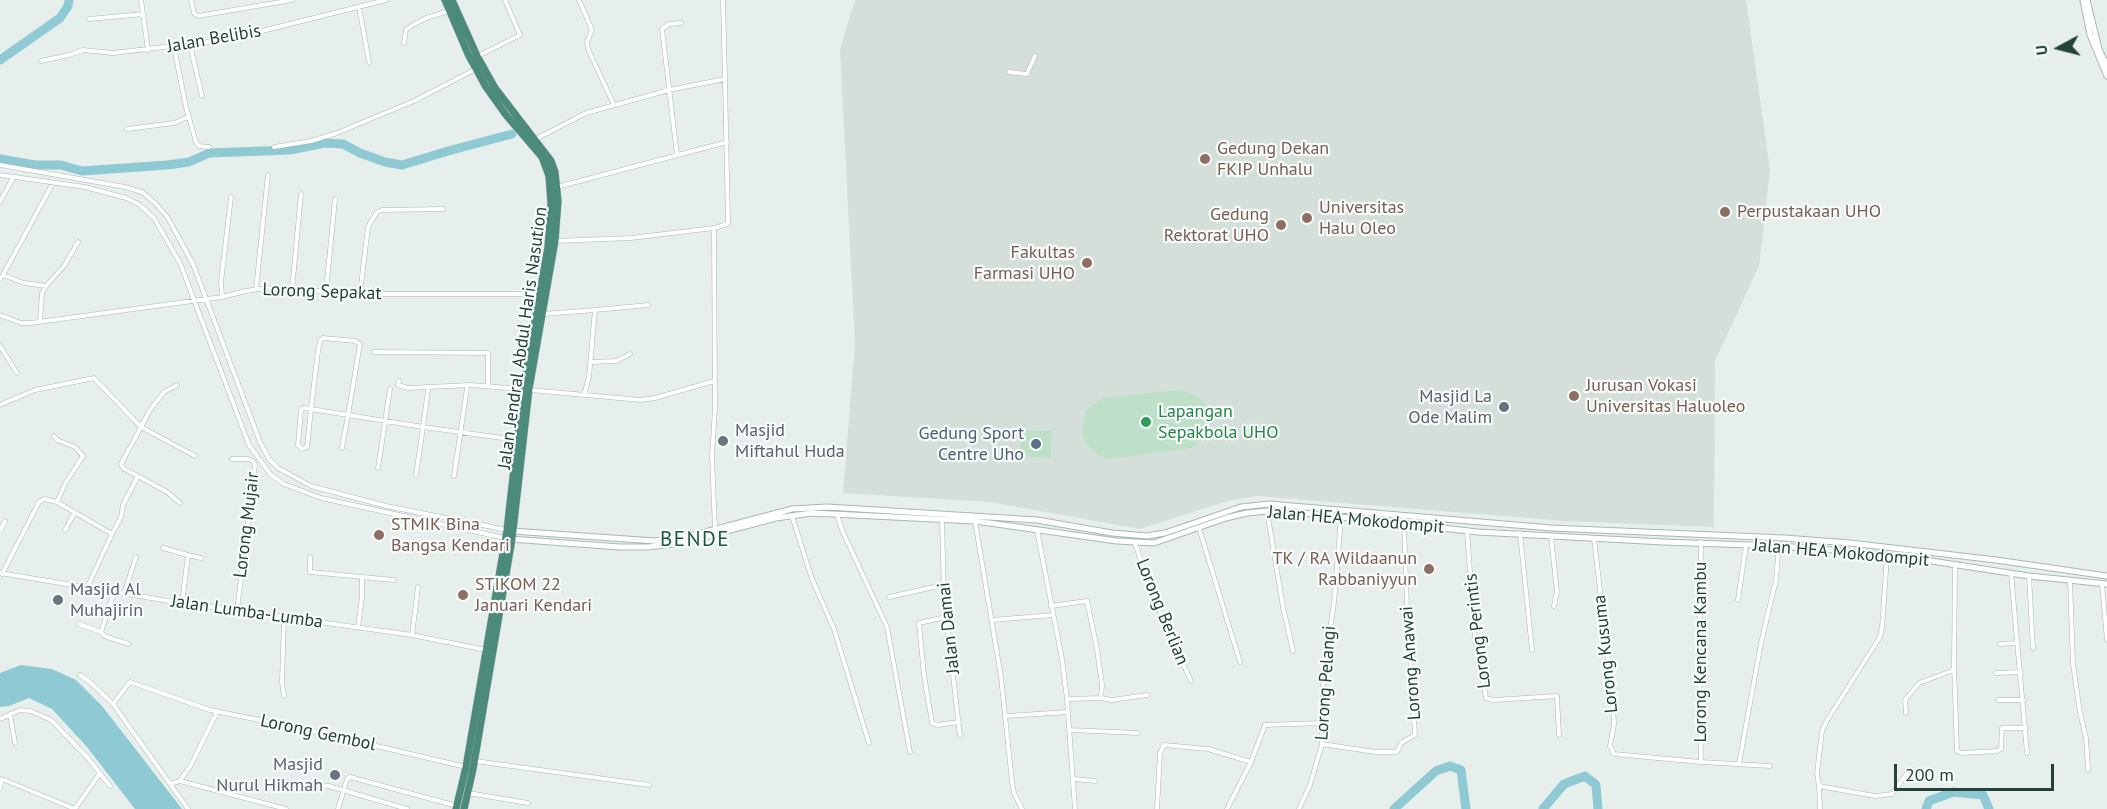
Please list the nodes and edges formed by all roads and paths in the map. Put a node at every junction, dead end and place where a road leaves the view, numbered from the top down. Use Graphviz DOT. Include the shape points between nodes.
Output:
graph roads {
  1 [pos="141,0"];
  2 [pos="191,0"];
  3 [pos="292,0"];
  4 [pos="386,0"];
  5 [pos="445,0"];
  6 [pos="452,0"];
  7 [pos="505,0"];
  8 [pos="579,0"];
  9 [pos="723,0"];
  10 [pos="2085,0"];
  11 [pos="275,2"];
  12 [pos="359,7"];
  13 [pos="448,11"];
  14 [pos="144,14"];
  15 [pos="89,19"];
  16 [pos="681,23"];
  17 [pos="459,27"];
  18 [pos="404,43"];
  19 [pos="189,45"];
  20 [pos="174,47"];
  21 [pos="148,50"];
  22 [pos="477,56"];
  23 [pos="1035,56"];
  24 [pos="41,61"];
  25 [pos="369,62"];
  26 [pos="2106,62"];
  27 [pos="476,69"];
  28 [pos="1009,72"];
  29 [pos="2107,76"];
  30 [pos="725,79"];
  31 [pos="669,90"];
  32 [pos="202,96"];
  33 [pos="614,105"];
  34 [pos="188,117"];
  35 [pos="127,129"];
  36 [pos="533,141"];
  37 [pos="727,142"];
  38 [pos="209,147"];
  39 [pos="274,147"];
  40 [pos="677,155"];
  41 [pos="0,165"];
  42 [pos="0,175"];
  43 [pos="268,175"];
  44 [pos="13,178"];
  45 [pos="53,183"];
  46 [pos="557,187"];
  47 [pos="301,195"];
  48 [pos="231,197"];
  49 [pos="335,199"];
  50 [pos="0,202"];
  51 [pos="442,209"];
  52 [pos="714,228"];
  53 [pos="78,242"];
  54 [pos="555,242"];
  55 [pos="548,266"];
  56 [pos="1,277"];
  57 [pos="46,286"];
  58 [pos="256,289"];
  59 [pos="292,290"];
  60 [pos="326,292"];
  61 [pos="360,293"];
  62 [pos="540,294"];
  63 [pos="222,297"];
  64 [pos="207,299"];
  65 [pos="195,301"];
  66 [pos="648,305"];
  67 [pos="595,310"];
  68 [pos="543,314"];
  69 [pos="0,315"];
  70 [pos="40,322"];
  71 [pos="0,346"];
  72 [pos="374,352"];
  73 [pos="630,354"];
  74 [pos="591,362"];
  75 [pos="17,373"];
  76 [pos="399,381"];
  77 [pos="714,381"];
  78 [pos="488,385"];
  79 [pos="177,386"];
  80 [pos="467,388"];
  81 [pos="390,389"];
  82 [pos="526,389"];
  83 [pos="428,390"];
  84 [pos="584,395"];
  85 [pos="525,400"];
  86 [pos="0,405"];
  87 [pos="311,409"];
  88 [pos="348,415"];
  89 [pos="385,422"];
  90 [pos="423,426"];
  91 [pos="141,427"];
  92 [pos="460,431"];
  93 [pos="54,436"];
  94 [pos="517,440"];
  95 [pos="342,448"];
  96 [pos="195,456"];
  97 [pos="232,459"];
  98 [pos="378,468"];
  99 [pos="416,475"];
  100 [pos="138,476"];
  101 [pos="454,476"];
  102 [pos="57,502"];
  103 [pos="180,503"];
  104 [pos="1328,508"];
  105 [pos="1267,511"];
  106 [pos="75,512"];
  107 [pos="869,512"];
  108 [pos="837,513"];
  109 [pos="792,516"];
  110 [pos="1326,516"];
  111 [pos="1341,518"];
  112 [pos="1447,519"];
  113 [pos="942,520"];
  114 [pos="1035,520"];
  115 [pos="5,521"];
  116 [pos="975,521"];
  117 [pos="1196,521"];
  118 [pos="1404,525"];
  119 [pos="1199,528"];
  120 [pos="1446,528"];
  121 [pos="714,529"];
  122 [pos="65,530"];
  123 [pos="1037,530"];
  124 [pos="0,531"];
  125 [pos="1467,531"];
  126 [pos="1628,532"];
  127 [pos="1520,533"];
  128 [pos="112,534"];
  129 [pos="509,535"];
  130 [pos="1551,535"];
  131 [pos="1594,537"];
  132 [pos="1780,537"];
  133 [pos="1628,540"];
  134 [pos="1701,542"];
  135 [pos="634,543"];
  136 [pos="1135,543"];
  137 [pos="1746,544"];
  138 [pos="1779,546"];
  139 [pos="163,548"];
  140 [pos="1912,550"];
  141 [pos="188,555"];
  142 [pos="1887,556"];
  143 [pos="136,557"];
  144 [pos="310,557"];
  145 [pos="1966,557"];
  146 [pos="201,558"];
  147 [pos="1912,558"];
  148 [pos="1955,564"];
  149 [pos="1965,566"];
  150 [pos="1,573"];
  151 [pos="2011,573"];
  152 [pos="2029,576"];
  153 [pos="2107,576"];
  154 [pos="362,577"];
  155 [pos="394,580"];
  156 [pos="2070,581"];
  157 [pos="2104,584"];
  158 [pos="943,585"];
  159 [pos="418,587"];
  160 [pos="87,588"];
  161 [pos="114,592"];
  162 [pos="124,594"];
  163 [pos="889,597"];
  164 [pos="1738,600"];
  165 [pos="182,603"];
  166 [pos="1051,606"];
  167 [pos="1554,606"];
  168 [pos="237,610"];
  169 [pos="1053,615"];
  170 [pos="284,617"];
  171 [pos="946,617"];
  172 [pos="992,620"];
  173 [pos="79,624"];
  174 [pos="358,627"];
  175 [pos="101,632"];
  176 [pos="412,635"];
  177 [pos="2107,640"];
  178 [pos="2018,643"];
  179 [pos="129,644"];
  180 [pos="2000,644"];
  181 [pos="2033,648"];
  182 [pos="490,650"];
  183 [pos="1533,650"];
  184 [pos="1293,651"];
  185 [pos="1240,662"];
  186 [pos="1954,670"];
  187 [pos="2021,672"];
  188 [pos="1996,673"];
  189 [pos="80,675"];
  190 [pos="1191,681"];
  191 [pos="1147,695"];
  192 [pos="284,696"];
  193 [pos="1101,698"];
  194 [pos="1067,699"];
  195 [pos="1998,700"];
  196 [pos="2024,700"];
  197 [pos="113,704"];
  198 [pos="217,712"];
  199 [pos="1068,712"];
  200 [pos="1905,713"];
  201 [pos="10,714"];
  202 [pos="1006,716"];
  203 [pos="0,719"];
  204 [pos="959,722"];
  205 [pos="1323,723"];
  206 [pos="2026,728"];
  207 [pos="1069,730"];
  208 [pos="1138,733"];
  209 [pos="1559,735"];
  210 [pos="960,736"];
  211 [pos="15,742"];
  212 [pos="869,743"];
  213 [pos="1322,744"];
  214 [pos="910,752"];
  215 [pos="2027,753"];
  216 [pos="1251,762"];
  217 [pos="1701,762"];
  218 [pos="1739,764"];
  219 [pos="471,766"];
  220 [pos="1770,766"];
  221 [pos="2088,770"];
  222 [pos="1908,772"];
  223 [pos="100,773"];
  224 [pos="1,778"];
  225 [pos="1074,779"];
  226 [pos="282,780"];
  227 [pos="180,781"];
  228 [pos="1095,781"];
  229 [pos="170,784"];
  230 [pos="649,784"];
  231 [pos="110,786"];
  232 [pos="1819,786"];
  233 [pos="0,789"];
  234 [pos="344,790"];
  235 [pos="467,792"];
  236 [pos="528,803"];
  237 [pos="396,808"];
  238 [pos="460,808"];
  239 [pos="75,809"];
  240 [pos="188,809"];
  241 [pos="286,809"];
  242 [pos="338,809"];
  243 [pos="407,809"];
  244 [pos="1022,809"];
  245 [pos="1075,809"];
  246 [pos="1157,809"];
  247 [pos="1227,809"];
  248 [pos="1299,809"];
  249 [pos="1820,809"];
  1 -- 14 [label="street"];
  2 -- 11 [label="street" via="198,16"];
  3 -- 11 [label="street"];
  4 -- 12 [label="street, Jalan Belibis"];
  5 -- 13 [label="highway, Jalan Jendral Abdul Haris Nasution"];
  6 -- 17 [label="highway, Jalan Jendral Abdul Haris Nasution"];
  7 -- 22 [label="street" via="520,35"];
  8 -- 33 [label="street" via="592,30 588,48"];
  9 -- 30 [label="street"];
  10 -- 26 [label="street"];
  10 -- 29 [label="street" via="2093,45"];
  12 -- 19 [label="street, Jalan Belibis"];
  12 -- 25 [label="street"];
  13 -- 17 [label="highway, Jalan Jendral Abdul Haris Nasution"];
  13 -- 18 [label="street" via="411,26 406,30"];
  14 -- 15 [label="street"];
  14 -- 21 [label="street"];
  16 -- 31 [label="street" via="669,24 662,30"];
  17 -- 22 [label="highway, Jalan Jendral Abdul Haris Nasution"];
  17 -- 27 [label="highway, Jalan Jendral Abdul Haris Nasution"];
  19 -- 20 [label="street, Jalan Belibis"];
  19 -- 32 [label="street"];
  20 -- 21 [label="street, Jalan Belibis"];
  20 -- 34 [label="street"];
  21 -- 24 [label="street, Jalan Belibis" via="83,50"];
  22 -- 36 [label="highway, Jalan Jendral Abdul Haris Nasution"];
  23 -- 28 [label="street" via="1027,74"];
  27 -- 36 [label="highway, Jalan Jendral Abdul Haris Nasution" via="497,104"];
  27 -- 39 [label="street" via="414,101 337,133"];
  30 -- 31 [label="street"];
  30 -- 37 [label="street"];
  31 -- 33 [label="street"];
  31 -- 40 [label="street"];
  33 -- 36 [label="street" via="586,113"];
  34 -- 35 [label="street" via="174,123"];
  34 -- 38 [label="street" via="196,142"];
  36 -- 46 [label="highway, Jalan Jendral Abdul Haris Nasution" via="551,161"];
  36 -- 55 [label="highway, Jalan Jendral Abdul Haris Nasution" via="551,188"];
  37 -- 40 [label="street"];
  37 -- 52 [label="street" via="729,222"];
  40 -- 46 [label="street"];
  41 -- 64 [label="street" via="142,192 168,218"];
  42 -- 44 [label="street"];
  43 -- 58 [label="street"];
  44 -- 45 [label="street"];
  44 -- 50 [label="street"];
  45 -- 56 [label="street"];
  45 -- 65 [label="street" via="85,187 140,205 170,243"];
  46 -- 54 [label="highway, Jalan Jendral Abdul Haris Nasution"];
  47 -- 59 [label="street"];
  48 -- 63 [label="street"];
  49 -- 60 [label="street"];
  51 -- 61 [label="street" via="377,212 368,227"];
  52 -- 54 [label="street"];
  52 -- 77 [label="street"];
  53 -- 57 [label="street"];
  54 -- 55 [label="highway, Jalan Jendral Abdul Haris Nasution"];
  55 -- 62 [label="highway, Jalan Jendral Abdul Haris Nasution"];
  55 -- 68 [label="highway, Jalan Jendral Abdul Haris Nasution"];
  56 -- 57 [label="street"];
  57 -- 70 [label="street" via="40,301"];
  58 -- 59 [label="street, Lorong Sepakat"];
  58 -- 63 [label="street, Lorong Sepakat"];
  59 -- 60 [label="street, Lorong Sepakat"];
  60 -- 61 [label="street, Lorong Sepakat"];
  61 -- 62 [label="street, Lorong Sepakat"];
  62 -- 82 [label="highway, Jalan Jendral Abdul Haris Nasution"];
  63 -- 64 [label="street, Lorong Sepakat"];
  64 -- 65 [label="street, Lorong Sepakat"];
  64 -- 129 [label="street" via="260,442 278,468 311,486"];
  65 -- 70 [label="street, Lorong Sepakat"];
  65 -- 129 [label="street" via="249,445 284,484 321,498"];
  66 -- 67 [label="street"];
  67 -- 68 [label="street"];
  67 -- 74 [label="street"];
  68 -- 82 [label="highway, Jalan Jendral Abdul Haris Nasution"];
  69 -- 70 [label="street, Lorong Sepakat" via="21,322"];
  71 -- 75 [label="street"];
  72 -- 78 [label="street" via="488,353"];
  73 -- 74 [label="street" via="615,361"];
  74 -- 84 [label="street"];
  76 -- 78 [label="street" via="398,385 408,388"];
  77 -- 84 [label="street" via="646,400"];
  77 -- 121 [label="street"];
  78 -- 82 [label="street"];
  79 -- 91 [label="street" via="164,392"];
  80 -- 92 [label="street"];
  81 -- 89 [label="street"];
  82 -- 84 [label="street"];
  82 -- 85 [label="highway, Jalan Jendral Abdul Haris Nasution"];
  83 -- 90 [label="street"];
  85 -- 94 [label="highway, Jalan Jendral Abdul Haris Nasution"];
  85 -- 129 [label="highway, Jalan Jendral Abdul Haris Nasution"];
  86 -- 91 [label="street" via="35,390 94,378"];
  87 -- 87 [label="street" via="307,448 302,449 298,446 301,410"];
  87 -- 88 [label="street"];
  87 -- 88 [label="street" via="321,339 355,341 359,342 359,351"];
  88 -- 89 [label="street"];
  88 -- 95 [label="street"];
  89 -- 90 [label="street"];
  89 -- 98 [label="street"];
  90 -- 92 [label="street"];
  90 -- 99 [label="street"];
  91 -- 96 [label="street"];
  91 -- 100 [label="street" via="121,464"];
  92 -- 94 [label="street"];
  92 -- 101 [label="street"];
  93 -- 102 [label="street" via="83,456"];
  94 -- 129 [label="highway, Jalan Jendral Abdul Haris Nasution"];
  97 -- 168 [label="street, Lorong Mujair" via="252,460 255,465"];
  100 -- 103 [label="street"];
  100 -- 128 [label="street"];
  102 -- 106 [label="street"];
  102 -- 150 [label="street" via="39,502"];
  104 -- 110 [label="street"];
  104 -- 112 [label="street, Jalan HEA Mokodompit"];
  104 -- 117 [label="street, Jalan HEA Mokodompit" via="1251,504"];
  105 -- 110 [label="street, Jalan HEA Mokodompit"];
  105 -- 119 [label="street, Jalan HEA Mokodompit" via="1226,518"];
  105 -- 184 [label="street"];
  106 -- 122 [label="street"];
  106 -- 128 [label="street"];
  107 -- 108 [label="street, Jalan HEA Mokodompit"];
  107 -- 113 [label="street, Jalan HEA Mokodompit"];
  107 -- 114 [label="street, Jalan HEA Mokodompit"];
  107 -- 121 [label="street, Jalan HEA Mokodompit" via="827,507 792,509"];
  108 -- 109 [label="street, Jalan HEA Mokodompit"];
  108 -- 214 [label="street" via="887,627"];
  109 -- 135 [label="street, Jalan HEA Mokodompit" via="681,543"];
  109 -- 212 [label="street" via="817,592 834,629"];
  110 -- 111 [label="street, Jalan HEA Mokodompit"];
  111 -- 118 [label="street, Jalan HEA Mokodompit"];
  111 -- 205 [label="street, Lorong Pelangi" via="1323,680"];
  112 -- 120 [label="street"];
  112 -- 126 [label="street, Jalan HEA Mokodompit"];
  113 -- 116 [label="street, Jalan HEA Mokodompit"];
  113 -- 158 [label="street, Jalan Damai"];
  114 -- 117 [label="street, Jalan HEA Mokodompit" via="1137,536 1165,533"];
  114 -- 123 [label="street"];
  115 -- 124 [label="street"];
  116 -- 123 [label="street, Jalan HEA Mokodompit"];
  116 -- 172 [label="street"];
  117 -- 119 [label="street"];
  118 -- 120 [label="street, Jalan HEA Mokodompit"];
  118 -- 213 [label="street, Lorong Anawai" via="1415,735 1395,752"];
  119 -- 136 [label="street, Jalan HEA Mokodompit" via="1154,543"];
  119 -- 185 [label="street"];
  120 -- 125 [label="street, Jalan HEA Mokodompit"];
  121 -- 135 [label="street, Jalan HEA Mokodompit"];
  123 -- 136 [label="street, Jalan HEA Mokodompit"];
  123 -- 166 [label="street"];
  125 -- 127 [label="street, Jalan HEA Mokodompit"];
  125 -- 209 [label="street, Lorong Perintis" via="1475,639 1486,698 1555,696"];
  126 -- 132 [label="street, Jalan HEA Mokodompit"];
  126 -- 133 [label="street"];
  127 -- 130 [label="street, Jalan HEA Mokodompit"];
  127 -- 183 [label="street"];
  128 -- 160 [label="street"];
  129 -- 135 [label="street, Jalan HEA Mokodompit"];
  129 -- 182 [label="highway"];
  130 -- 131 [label="street, Jalan HEA Mokodompit"];
  130 -- 167 [label="street" via="1557,592"];
  131 -- 133 [label="street, Jalan HEA Mokodompit"];
  131 -- 217 [label="street, Lorong Kusuma" via="1613,703 1611,750 1617,755"];
  132 -- 138 [label="street"];
  132 -- 140 [label="street, Jalan HEA Mokodompit"];
  133 -- 134 [label="street, Jalan HEA Mokodompit"];
  134 -- 137 [label="street, Jalan HEA Mokodompit"];
  134 -- 217 [label="street, Lorong Kencana Kambu"];
  136 -- 190 [label="street, Lorong Berlian" via="1150,589"];
  137 -- 138 [label="street, Jalan HEA Mokodompit"];
  137 -- 164 [label="street"];
  138 -- 142 [label="street, Jalan HEA Mokodompit"];
  138 -- 218 [label="street" via="1776,580"];
  139 -- 141 [label="street"];
  140 -- 145 [label="street, Jalan HEA Mokodompit"];
  140 -- 147 [label="street"];
  141 -- 146 [label="street"];
  141 -- 165 [label="street"];
  142 -- 147 [label="street, Jalan HEA Mokodompit"];
  142 -- 232 [label="street" via="1880,637 1822,731"];
  143 -- 162 [label="street"];
  144 -- 154 [label="street" via="310,572"];
  145 -- 149 [label="street"];
  145 -- 153 [label="street, Jalan HEA Mokodompit"];
  147 -- 148 [label="street, Jalan HEA Mokodompit"];
  148 -- 149 [label="street, Jalan HEA Mokodompit"];
  148 -- 186 [label="street"];
  149 -- 151 [label="street, Jalan HEA Mokodompit"];
  150 -- 160 [label="street, Jalan Lumba-Lumba"];
  151 -- 152 [label="street, Jalan HEA Mokodompit"];
  151 -- 178 [label="street"];
  152 -- 156 [label="street, Jalan HEA Mokodompit"];
  152 -- 181 [label="street"];
  154 -- 155 [label="street"];
  154 -- 174 [label="street"];
  156 -- 157 [label="street, Jalan HEA Mokodompit"];
  156 -- 221 [label="street" via="2073,664"];
  157 -- 177 [label="street"];
  158 -- 163 [label="street"];
  158 -- 171 [label="street, Jalan Damai"];
  159 -- 176 [label="street"];
  160 -- 161 [label="street, Jalan Lumba-Lumba"];
  161 -- 162 [label="street, Jalan Lumba-Lumba"];
  161 -- 175 [label="street"];
  162 -- 165 [label="street, Jalan Lumba-Lumba"];
  165 -- 168 [label="street, Jalan Lumba-Lumba"];
  166 -- 169 [label="street"];
  166 -- 193 [label="street" via="1087,601"];
  168 -- 170 [label="street, Jalan Lumba-Lumba"];
  169 -- 172 [label="street"];
  169 -- 194 [label="street"];
  170 -- 174 [label="street, Jalan Lumba-Lumba"];
  170 -- 192 [label="street"];
  171 -- 204 [label="street, Jalan Damai"];
  171 -- 204 [label="street" via="919,623 923,664 932,723"];
  172 -- 202 [label="street"];
  173 -- 175 [label="street"];
  174 -- 176 [label="street, Jalan Lumba-Lumba"];
  175 -- 179 [label="street"];
  176 -- 182 [label="street, Jalan Lumba-Lumba"];
  178 -- 180 [label="street"];
  178 -- 187 [label="street"];
  182 -- 219 [label="highway"];
  186 -- 200 [label="street" via="1919,683 1905,700"];
  186 -- 206 [label="street" via="1957,751 1997,751 2001,749 2002,728"];
  187 -- 188 [label="street"];
  187 -- 196 [label="street"];
  189 -- 197 [label="street"];
  191 -- 193 [label="street"];
  193 -- 194 [label="street"];
  194 -- 199 [label="street"];
  195 -- 196 [label="street"];
  196 -- 206 [label="street"];
  197 -- 198 [label="street, Lorong Gembol" via="130,682"];
  197 -- 229 [label="street"];
  198 -- 219 [label="street, Lorong Gembol"];
  198 -- 227 [label="street"];
  199 -- 202 [label="street"];
  199 -- 207 [label="street"];
  201 -- 203 [label="street"];
  201 -- 211 [label="street"];
  201 -- 223 [label="street" via="31,711 51,720"];
  202 -- 244 [label="street" via="1012,782"];
  204 -- 210 [label="street, Jalan Damai"];
  205 -- 213 [label="street, Lorong Pelangi"];
  205 -- 216 [label="street" via="1265,725"];
  206 -- 215 [label="street"];
  207 -- 208 [label="street"];
  207 -- 225 [label="street"];
  213 -- 248 [label="street, Lorong Pelangi"];
  216 -- 246 [label="street" via="1208,748 1164,745 1160,753"];
  216 -- 247 [label="street"];
  217 -- 218 [label="street"];
  218 -- 220 [label="street"];
  219 -- 230 [label="street, Lorong Gembol"];
  219 -- 235 [label="highway"];
  219 -- 238 [label="highway"];
  222 -- 232 [label="street" via="1889,795"];
  223 -- 231 [label="street"];
  223 -- 239 [label="street"];
  224 -- 233 [label="street"];
  224 -- 239 [label="street"];
  225 -- 228 [label="street"];
  225 -- 245 [label="street"];
  226 -- 234 [label="street" via="309,789 316,785"];
  227 -- 229 [label="street"];
  227 -- 241 [label="street"];
  229 -- 240 [label="street"];
  232 -- 249 [label="street"];
  234 -- 237 [label="street"];
  234 -- 238 [label="street" via="350,777"];
  234 -- 242 [label="street"];
  235 -- 236 [label="street"];
  235 -- 238 [label="highway"];
  237 -- 243 [label="street"];
}
